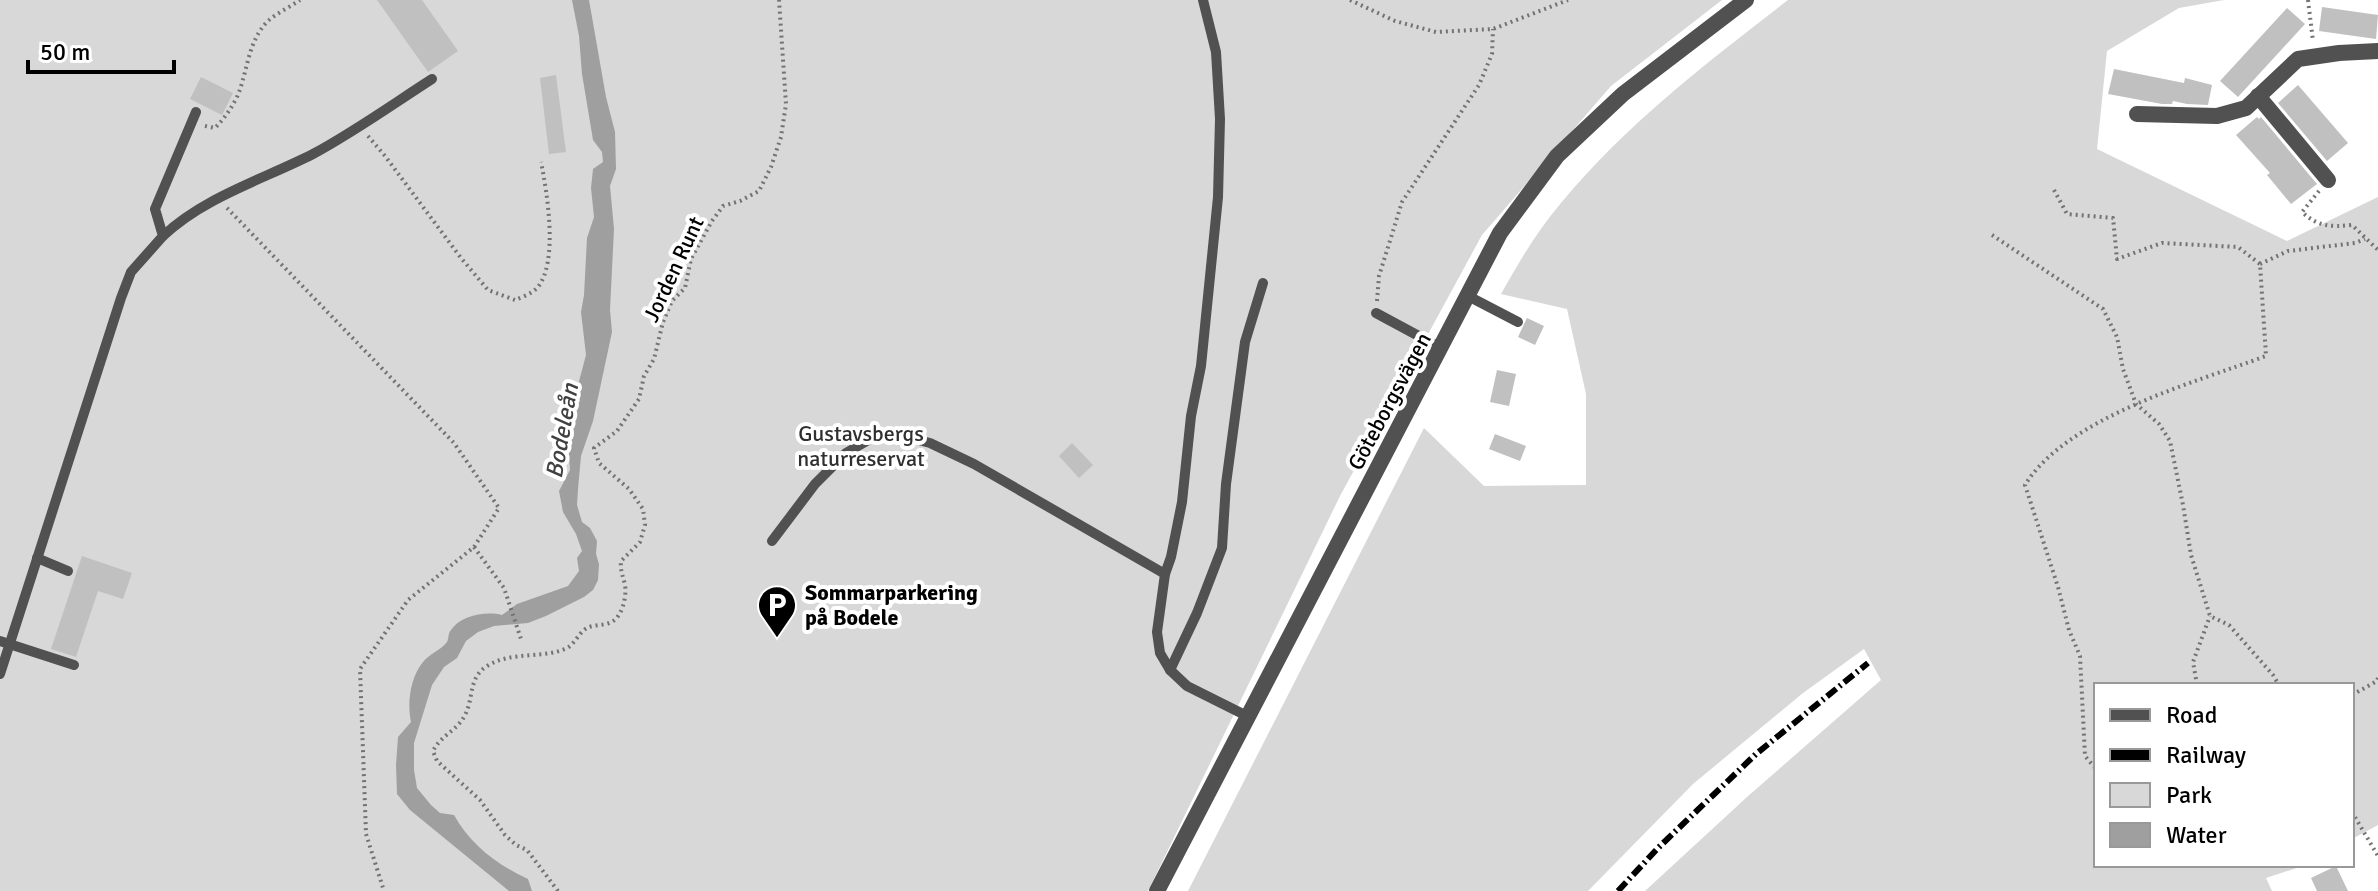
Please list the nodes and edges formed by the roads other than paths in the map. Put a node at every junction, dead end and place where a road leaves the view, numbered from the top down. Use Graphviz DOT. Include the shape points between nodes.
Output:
graph roads {
  1 [pos="1203,0"];
  2 [pos="1746,0"];
  3 [pos="2378,51"];
  4 [pos="432,79"];
  5 [pos="2258,96"];
  6 [pos="196,112"];
  7 [pos="2137,114"];
  8 [pos="2328,180"];
  9 [pos="163,236"];
  10 [pos="1263,283"];
  11 [pos="1468,296"];
  12 [pos="1376,313"];
  13 [pos="1518,322"];
  14 [pos="1441,348"];
  15 [pos="772,541"];
  16 [pos="37,558"];
  17 [pos="68,571"];
  18 [pos="1165,574"];
  19 [pos="5,643"];
  20 [pos="74,665"];
  21 [pos="1170,670"];
  22 [pos="0,674"];
  23 [pos="1249,717"];
  24 [pos="1157,891"];
  1 -- 18 [label="lane" via="1216,52 1218,197 1182,502"];
  2 -- 11 [label="street, Göteborgsvägen" via="1623,94 1557,156 1500,233"];
  3 -- 5 [label="street" via="2298,59"];
  4 -- 9 [label="lane" via="314,153 218,199"];
  5 -- 7 [label="street" via="2246,108 2217,116"];
  5 -- 8 [label="street"];
  6 -- 9 [label="lane" via="155,209"];
  9 -- 16 [label="lane" via="131,272"];
  10 -- 21 [label="lane" via="1245,342 1222,548"];
  11 -- 13 [label="lane"];
  11 -- 14 [label="street, Göteborgsvägen"];
  12 -- 14 [label="lane"];
  14 -- 23 [label="street, Göteborgsvägen"];
  15 -- 18 [label="lane" via="846,453 872,438 896,434 974,464"];
  16 -- 17 [label="lane"];
  16 -- 19 [label="lane"];
  18 -- 21 [label="lane" via="1157,632"];
  19 -- 20 [label="lane"];
  19 -- 22 [label="lane"];
  21 -- 23 [label="lane" via="1187,686"];
  23 -- 24 [label="street, Göteborgsvägen"];
}
